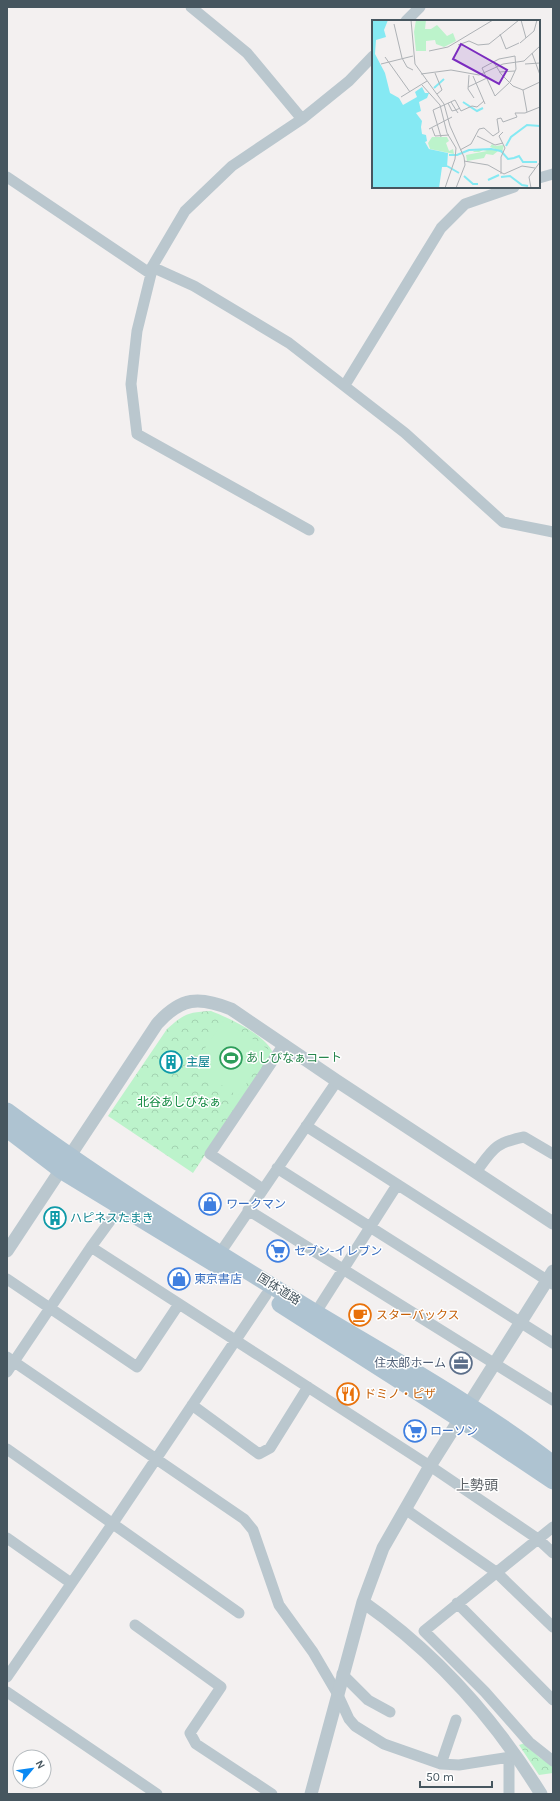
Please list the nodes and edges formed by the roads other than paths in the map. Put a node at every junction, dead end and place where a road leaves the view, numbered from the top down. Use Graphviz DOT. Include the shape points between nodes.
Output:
graph roads {
  1 [pos="191,7"];
  2 [pos="420,7"];
  3 [pos="407,20"];
  4 [pos="372,57"];
  5 [pos="302,120"];
  6 [pos="553,174"];
  7 [pos="7,177"];
  8 [pos="540,178"];
  9 [pos="511,188"];
  10 [pos="345,385"];
  11 [pos="309,530"];
  12 [pos="553,532"];
  13 [pos="284,1044"];
  14 [pos="337,1081"];
  15 [pos="7,1111"];
  16 [pos="306,1126"];
  17 [pos="7,1129"];
  18 [pos="553,1154"];
  19 [pos="66,1164"];
  20 [pos="277,1168"];
  21 [pos="476,1172"];
  22 [pos="397,1185"];
  23 [pos="263,1189"];
  24 [pos="120,1206"];
  25 [pos="248,1210"];
  26 [pos="553,1223"];
  27 [pos="370,1228"];
  28 [pos="90,1247"];
  29 [pos="7,1251"];
  30 [pos="220,1253"];
  31 [pos="344,1270"];
  32 [pos="7,1279"];
  33 [pos="551,1279"];
  34 [pos="266,1295"];
  35 [pos="179,1304"];
  36 [pos="50,1308"];
  37 [pos="316,1312"];
  38 [pos="520,1323"];
  39 [pos="236,1341"];
  40 [pos="553,1343"];
  41 [pos="11,1359"];
  42 [pos="495,1363"];
  43 [pos="7,1372"];
  44 [pos="308,1387"];
  45 [pos="553,1400"];
  46 [pos="192,1406"];
  47 [pos="465,1413"];
  48 [pos="7,1449"];
  49 [pos="156,1460"];
  50 [pos="553,1464"];
  51 [pos="430,1466"];
  52 [pos="553,1481"];
  53 [pos="405,1509"];
  54 [pos="113,1523"];
  55 [pos="553,1527"];
  56 [pos="7,1538"];
  57 [pos="538,1539"];
  58 [pos="553,1554"];
  59 [pos="496,1572"];
  60 [pos="71,1583"];
  61 [pos="362,1602"];
  62 [pos="457,1603"];
  63 [pos="239,1613"];
  64 [pos="134,1626"];
  65 [pos="553,1627"];
  66 [pos="342,1674"];
  67 [pos="7,1677"];
  68 [pos="7,1692"];
  69 [pos="337,1693"];
  70 [pos="553,1700"];
  71 [pos="390,1712"];
  72 [pos="456,1720"];
  73 [pos="512,1756"];
  74 [pos="553,1761"];
  75 [pos="441,1764"];
  76 [pos="157,1794"];
  77 [pos="272,1794"];
  78 [pos="311,1794"];
  79 [pos="509,1794"];
  80 [pos="541,1794"];
  1 -- 5 [label="street" via="247,53"];
  2 -- 3 [label="street"];
  4 -- 5 [label="street" via="349,81"];
  5 -- 10 [label="street" via="232,166 185,211 152,268 194,286 289,343"];
  6 -- 8 [label="street"];
  7 -- 11 [label="street" via="151,274 137,331 131,384 137,434"];
  9 -- 10 [label="street" via="465,204 441,228"];
  10 -- 12 [label="street" via="405,433 503,522"];
  13 -- 14 [label="street"];
  13 -- 19 [label="street" via="231,1008 212,1001 189,1001 180,1005 157,1024"];
  13 -- 23 [label="street" via="210,1154"];
  14 -- 16 [label="street"];
  14 -- 21 [label="street"];
  15 -- 19 [label="main road, 国体道路"];
  16 -- 20 [label="street"];
  16 -- 22 [label="street"];
  17 -- 19 [label="main road, 国体道路"];
  18 -- 21 [label="street" via="524,1137 516,1138 496,1146"];
  19 -- 24 [label="main road, 国体道路"];
  19 -- 29 [label="street"];
  19 -- 30 [label="main road, 国体道路"];
  20 -- 23 [label="street"];
  20 -- 27 [label="street"];
  21 -- 26 [label="street"];
  22 -- 27 [label="street"];
  22 -- 33 [label="street"];
  23 -- 25 [label="street"];
  24 -- 28 [label="street"];
  24 -- 34 [label="main road, 国体道路"];
  25 -- 30 [label="street"];
  25 -- 31 [label="street"];
  27 -- 31 [label="street"];
  27 -- 38 [label="street"];
  28 -- 35 [label="street"];
  28 -- 36 [label="street"];
  30 -- 37 [label="main road, 国体道路"];
  31 -- 37 [label="street"];
  31 -- 42 [label="street"];
  32 -- 36 [label="street"];
  33 -- 38 [label="street"];
  34 -- 39 [label="street"];
  34 -- 47 [label="main road, 国体道路"];
  35 -- 36 [label="street" via="137,1367"];
  35 -- 39 [label="street"];
  36 -- 41 [label="street"];
  37 -- 47 [label="main road, 国体道路"];
  38 -- 40 [label="street"];
  38 -- 42 [label="street"];
  39 -- 44 [label="street"];
  39 -- 46 [label="street"];
  41 -- 43 [label="street"];
  41 -- 49 [label="street"];
  42 -- 45 [label="street"];
  42 -- 47 [label="street"];
  44 -- 46 [label="street" via="270,1448 259,1454"];
  44 -- 51 [label="street"];
  46 -- 49 [label="street"];
  47 -- 50 [label="main road, 国体道路"];
  47 -- 51 [label="street"];
  47 -- 52 [label="main road, 国体道路"];
  48 -- 54 [label="street"];
  49 -- 54 [label="street"];
  49 -- 69 [label="street" via="244,1519 253,1530 278,1605 313,1652"];
  51 -- 53 [label="street"];
  51 -- 57 [label="street"];
  53 -- 59 [label="street"];
  53 -- 61 [label="street" via="383,1548"];
  54 -- 60 [label="street"];
  54 -- 63 [label="street"];
  55 -- 57 [label="street"];
  56 -- 60 [label="street"];
  57 -- 58 [label="street"];
  57 -- 59 [label="street"];
  59 -- 62 [label="street"];
  59 -- 65 [label="street"];
  60 -- 67 [label="street"];
  61 -- 66 [label="street"];
  61 -- 73 [label="street" via="391,1621 445,1670 474,1701"];
  62 -- 70 [label="street"];
  62 -- 74 [label="street" via="424,1631 485,1692 529,1742"];
  64 -- 77 [label="street" via="221,1687 190,1734 196,1744"];
  66 -- 69 [label="street"];
  66 -- 71 [label="street" via="368,1700"];
  68 -- 76 [label="street"];
  69 -- 75 [label="street" via="355,1726 384,1744"];
  69 -- 78 [label="street"];
  72 -- 75 [label="street"];
  73 -- 75 [label="street" via="459,1765"];
  73 -- 79 [label="street"];
  73 -- 80 [label="street"];
}
